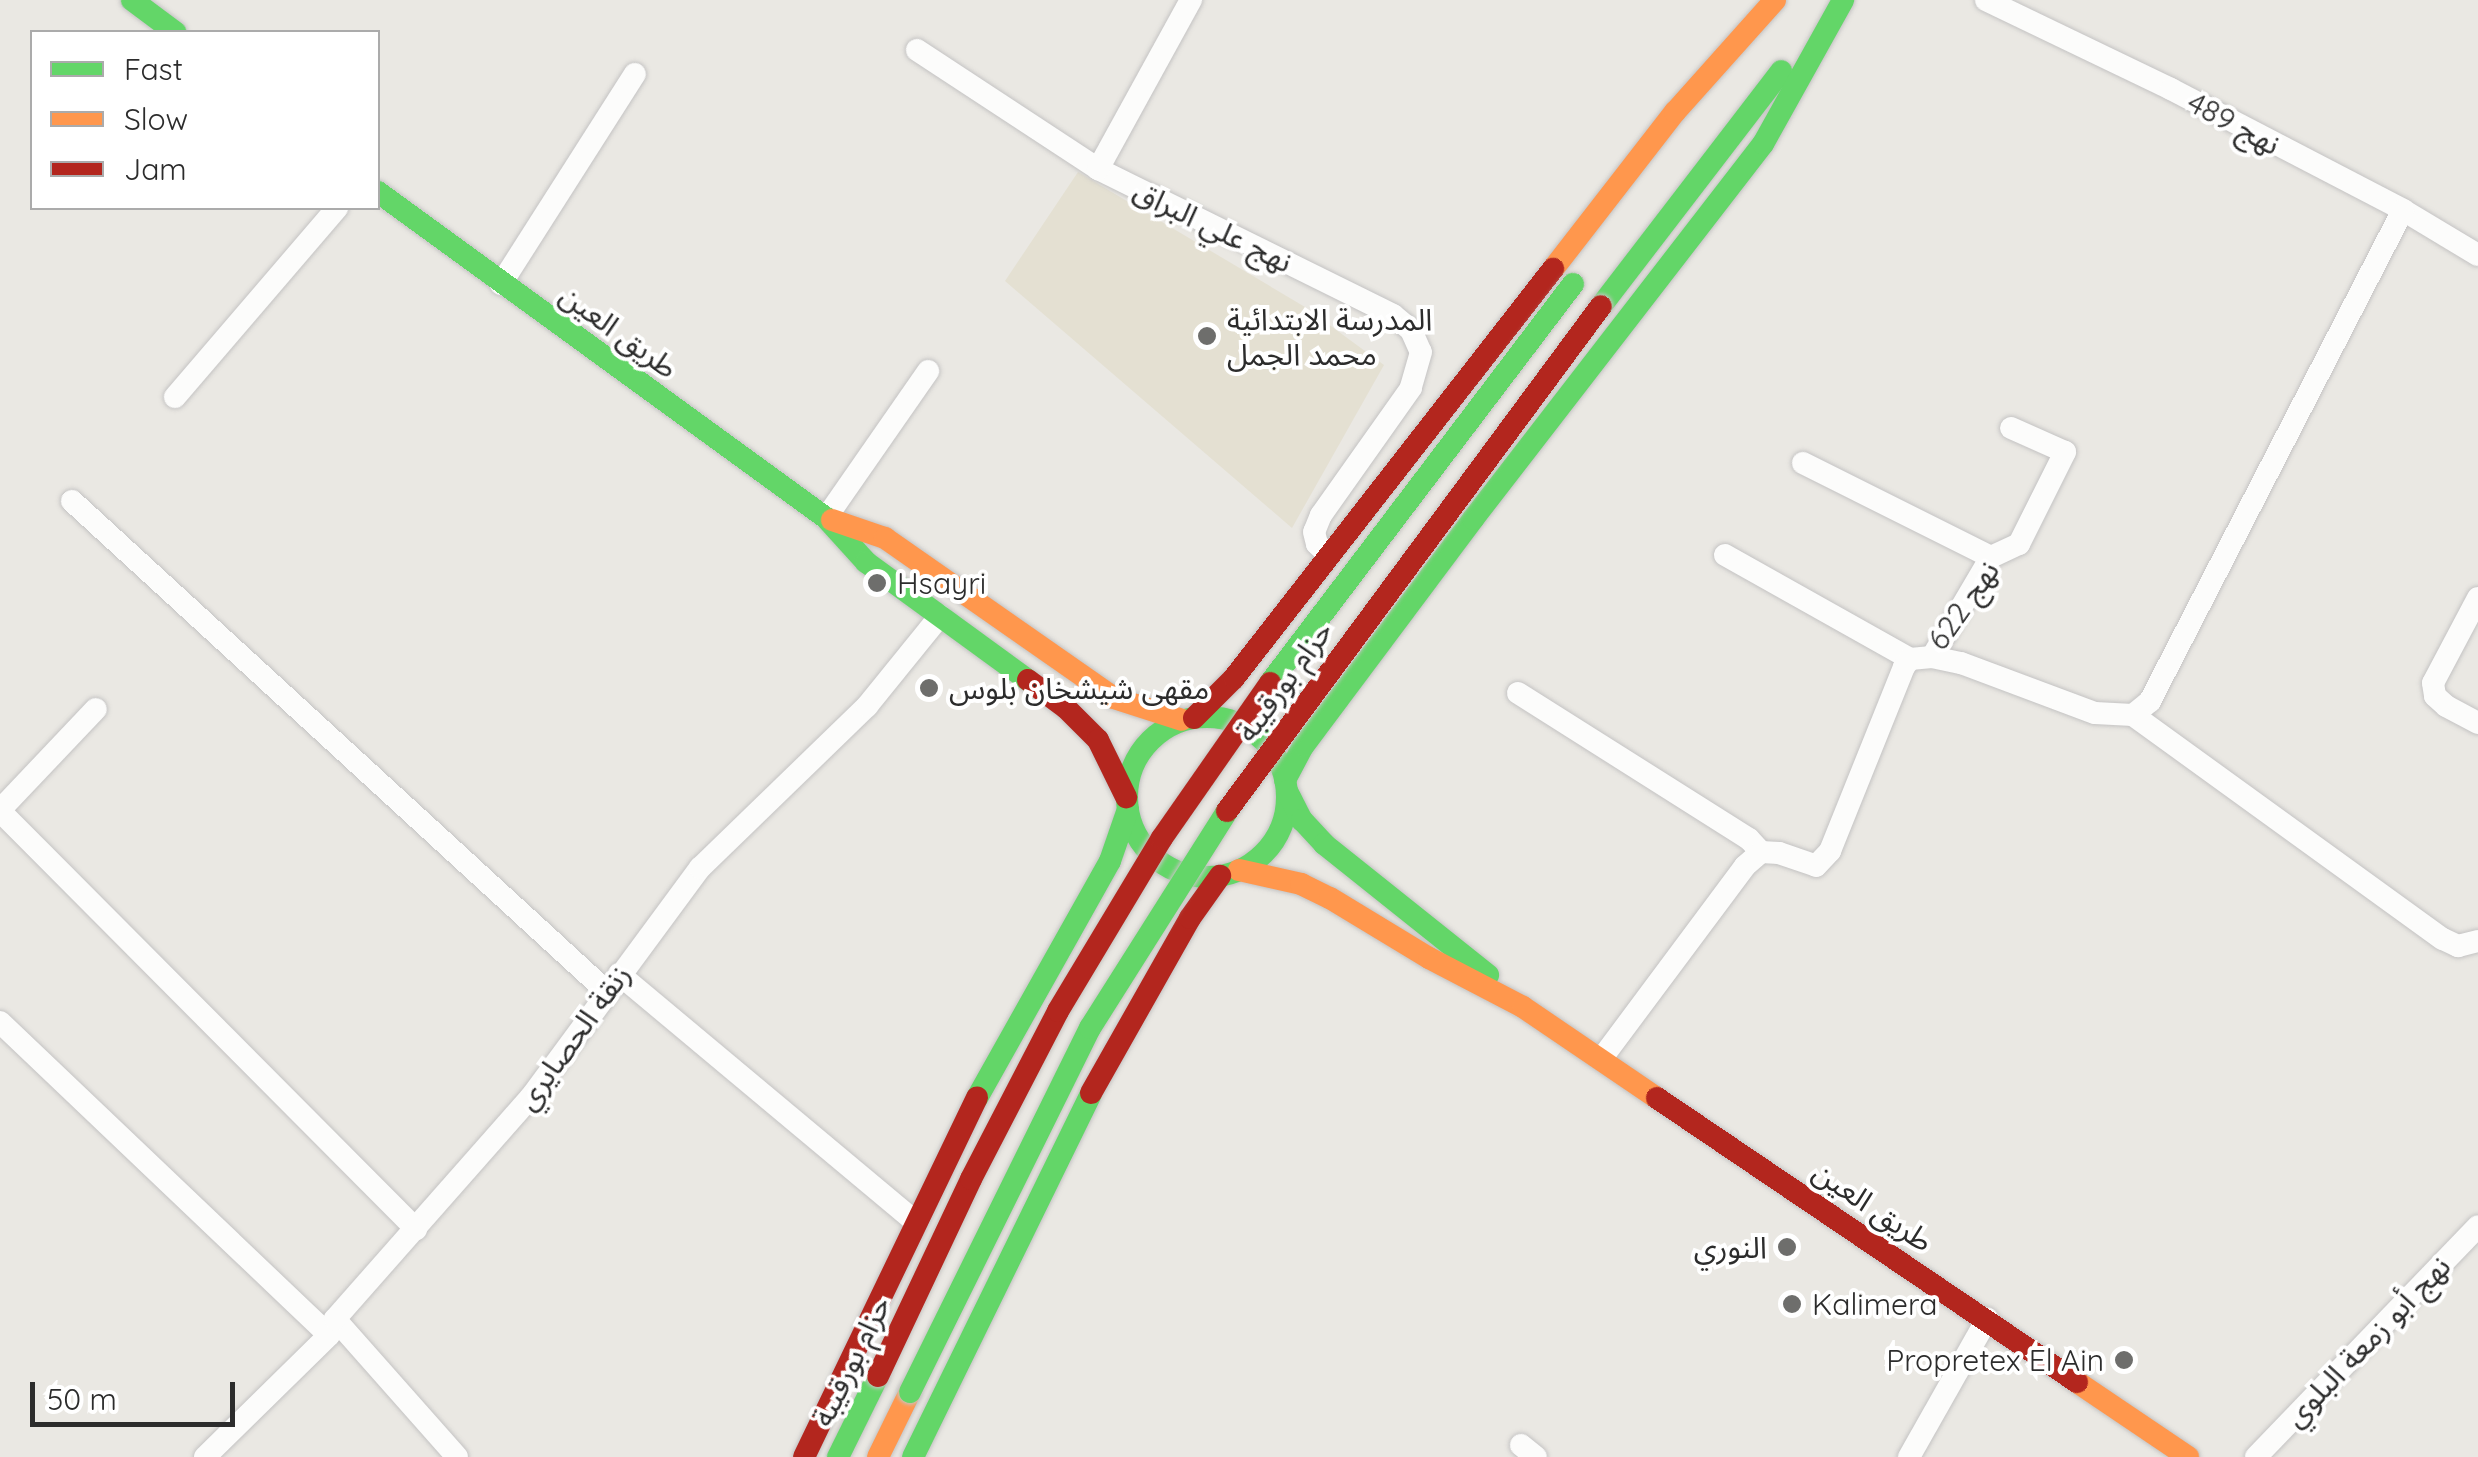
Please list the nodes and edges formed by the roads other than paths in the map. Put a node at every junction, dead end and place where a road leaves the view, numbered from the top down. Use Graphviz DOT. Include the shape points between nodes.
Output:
graph roads {
  1 [pos="132,0"];
  2 [pos="1190,0"];
  3 [pos="1776,0"];
  4 [pos="1786,0"];
  5 [pos="1834,0"];
  6 [pos="1843,0"];
  7 [pos="1986,0"];
  8 [pos="171,30"];
  9 [pos="917,50"];
  10 [pos="634,74"];
  11 [pos="1098,169"];
  12 [pos="380,193"];
  13 [pos="335,210"];
  14 [pos="2403,210"];
  15 [pos="1608,237"];
  16 [pos="2478,254"];
  17 [pos="1579,276"];
  18 [pos="501,284"];
  19 [pos="928,370"];
  20 [pos="176,397"];
  21 [pos="2011,428"];
  22 [pos="1803,462"];
  23 [pos="72,501"];
  24 [pos="826,518"];
  25 [pos="1330,554"];
  26 [pos="1725,554"];
  27 [pos="1991,557"];
  28 [pos="2478,598"];
  29 [pos="940,616"];
  30 [pos="1921,658"];
  31 [pos="1518,693"];
  32 [pos="96,708"];
  33 [pos="2133,715"];
  34 [pos="1188,719"];
  35 [pos="2478,723"];
  36 [pos="1286,785"];
  37 [pos="1127,803"];
  38 [pos="0,810"];
  39 [pos="1761,852"];
  40 [pos="1229,873"];
  41 [pos="2478,941"];
  42 [pos="613,983"];
  43 [pos="1524,1006"];
  44 [pos="0,1022"];
  45 [pos="1602,1058"];
  46 [pos="916,1222"];
  47 [pos="2478,1226"];
  48 [pos="416,1229"];
  49 [pos="1988,1319"];
  50 [pos="332,1327"];
  51 [pos="205,1457"];
  52 [pos="456,1457"];
  53 [pos="804,1457"];
  54 [pos="838,1457"];
  55 [pos="878,1457"];
  56 [pos="913,1457"];
  57 [pos="1909,1457"];
  58 [pos="2188,1457"];
  59 [pos="2256,1457"];
  1 -- 8 [label="main road"];
  2 -- 11 [label="street"];
  3 -- 25 [label="main road" via="1618,183"];
  4 -- 15 [label="main road"];
  5 -- 55 [label="main road, حزام بورقيبة, bridge" via="1196,855 1090,1028"];
  6 -- 36 [label="main road" via="1763,144 1304,745"];
  7 -- 14 [label="street, نهج 489"];
  9 -- 11 [label="street"];
  10 -- 18 [label="street"];
  11 -- 25 [label="street, نهج علي البراق" via="1393,314 1418,341 1420,366 1411,388 1321,515 1314,532"];
  12 -- 18 [label="main road, طريق العين"];
  13 -- 20 [label="street"];
  14 -- 16 [label="street, نهج 489"];
  14 -- 33 [label="street" via="2150,701"];
  17 -- 54 [label="main road, حزام بورقيبة, bridge" via="1260,697 1162,838 1058,1011"];
  18 -- 24 [label="main road, طريق العين"];
  19 -- 24 [label="street"];
  21 -- 27 [label="street, نهج 622" via="2065,452 2020,544"];
  22 -- 27 [label="street"];
  23 -- 42 [label="street"];
  24 -- 29 [label="main road, طريق العين" via="866,562"];
  24 -- 34 [label="main road, طريق العين" via="885,538 1114,698"];
  25 -- 34 [label="main road" via="1234,678"];
  26 -- 30 [label="street"];
  27 -- 30 [label="street, نهج 622"];
  28 -- 35 [label="street" via="2433,683 2446,706"];
  29 -- 37 [label="main road, طريق العين" via="1066,708 1098,740"];
  29 -- 42 [label="street, زنقة الحصايري" via="867,706 700,868"];
  30 -- 33 [label="street" via="1961,663 2096,713"];
  30 -- 39 [label="street, نهج 622" via="1820,865"];
  31 -- 39 [label="street, نهج 622"];
  32 -- 38 [label="street"];
  33 -- 41 [label="street" via="2443,939 2458,946"];
  34 -- 36 [label="main road" via="1232,720 1256,732 1273,750"];
  34 -- 37 [label="main road" via="1141,749"];
  36 -- 40 [label="main road" via="1282,826 1268,850"];
  36 -- 43 [label="main road, طريق العين" via="1302,820 1324,844"];
  37 -- 40 [label="main road" via="1144,848 1166,867 1192,876"];
  37 -- 46 [label="main road" via="1110,861 1030,996"];
  38 -- 48 [label="street"];
  39 -- 45 [label="street"];
  40 -- 43 [label="main road, طريق العين" via="1315,890"];
  40 -- 56 [label="main road" via="1190,918 1069,1132"];
  42 -- 46 [label="street"];
  42 -- 48 [label="street, زنقة الحصايري" via="531,1097"];
  43 -- 45 [label="main road, طريق العين"];
  44 -- 50 [label="street"];
  45 -- 49 [label="main road, طريق العين"];
  46 -- 53 [label="main road"];
  47 -- 59 [label="street, نهج أبو زمعة البلوي"];
  48 -- 50 [label="street, زنقة الحصايري"];
  49 -- 57 [label="street"];
  49 -- 58 [label="main road, طريق العين"];
  50 -- 51 [label="street, زنقة الحصايري"];
  50 -- 52 [label="street"];
}
